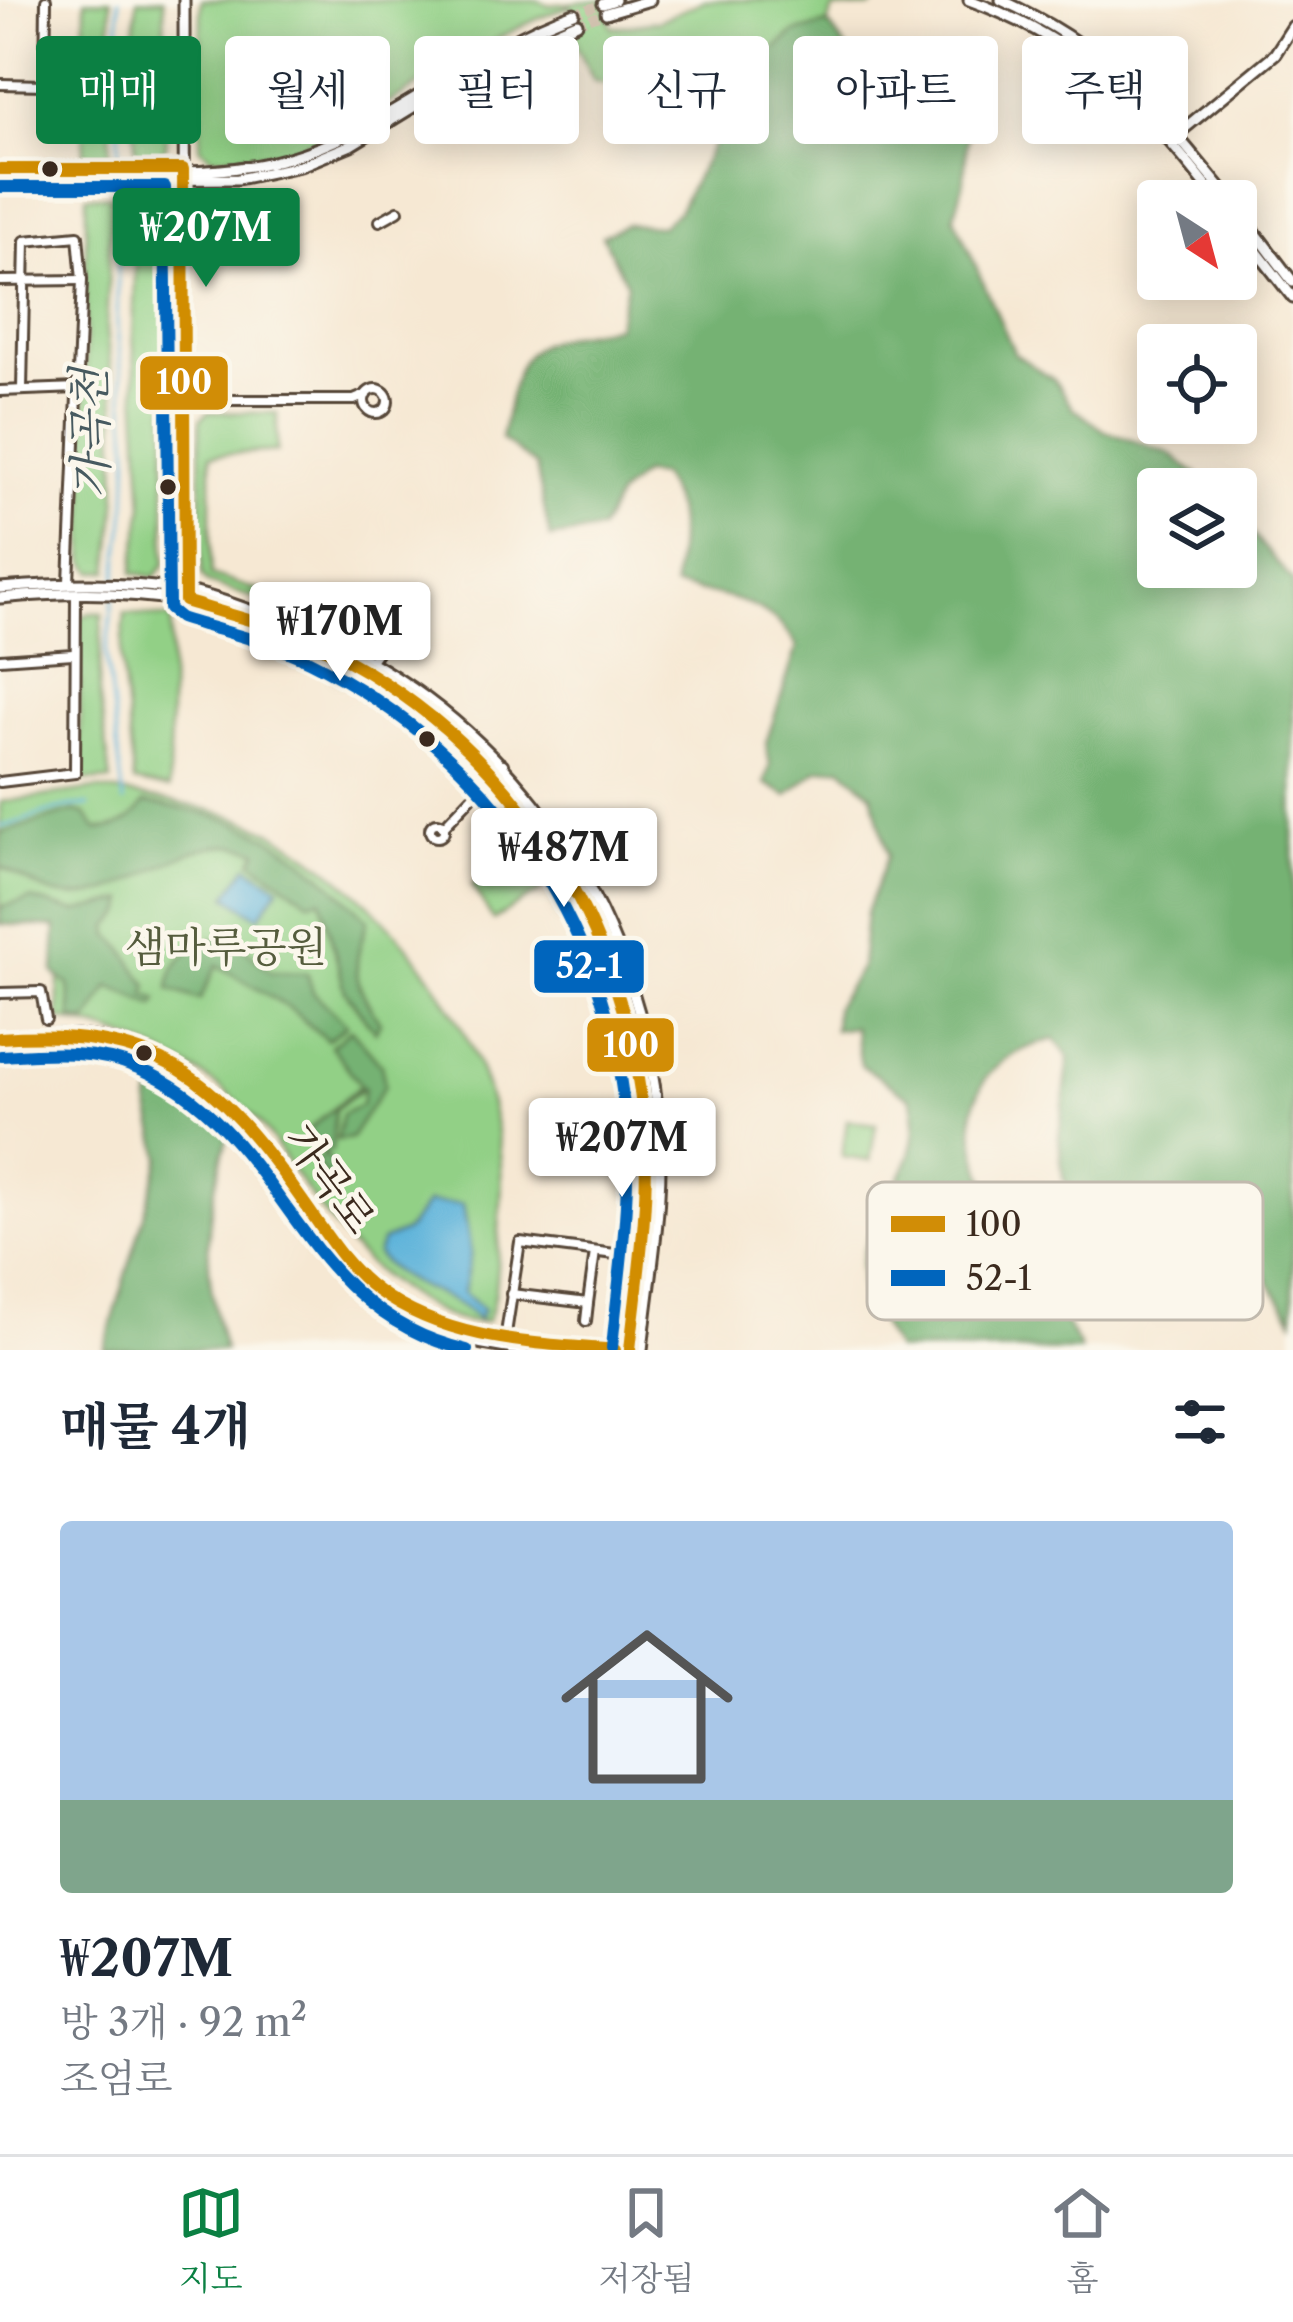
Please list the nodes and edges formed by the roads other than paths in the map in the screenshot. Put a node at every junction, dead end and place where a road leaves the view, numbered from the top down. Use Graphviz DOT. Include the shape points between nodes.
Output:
graph roads {
  1 [pos="46,0"];
  2 [pos="184,0"];
  3 [pos="650,0"];
  4 [pos="969,0"];
  5 [pos="1001,0"];
  6 [pos="608,6"];
  7 [pos="575,18"];
  8 [pos="1293,26"];
  9 [pos="1041,36"];
  10 [pos="1067,36"];
  11 [pos="0,84"];
  12 [pos="1188,125"];
  13 [pos="1178,144"];
  14 [pos="1179,144"];
  15 [pos="0,169"];
  16 [pos="102,174"];
  17 [pos="183,175"];
  18 [pos="1203,180"];
  19 [pos="1212,180"];
  20 [pos="0,182"];
  21 [pos="398,211"];
  22 [pos="380,221"];
  23 [pos="1257,234"];
  24 [pos="1257,252"];
  25 [pos="23,280"];
  26 [pos="82,280"];
  27 [pos="0,281"];
  28 [pos="1293,282"];
  29 [pos="1293,298"];
  30 [pos="78,388"];
  31 [pos="22,389"];
  32 [pos="0,391"];
  33 [pos="366,395"];
  34 [pos="183,400"];
  35 [pos="354,400"];
  36 [pos="365,406"];
  37 [pos="75,586"];
  38 [pos="0,588"];
  39 [pos="154,593"];
  40 [pos="419,595"];
  41 [pos="185,596"];
  42 [pos="0,598"];
  43 [pos="73,653"];
  44 [pos="0,659"];
  45 [pos="367,667"];
  46 [pos="503,764"];
  47 [pos="493,773"];
  48 [pos="1,779"];
  49 [pos="443,827"];
  50 [pos="0,993"];
  51 [pos="46,1019"];
  52 [pos="0,1042"];
  53 [pos="595,1252"];
  54 [pos="640,1257"];
  55 [pos="511,1294"];
  56 [pos="588,1303"];
  57 [pos="586,1321"];
  58 [pos="504,1344"];
  59 [pos="523,1350"];
  60 [pos="615,1350"];
  61 [pos="630,1350"];
  62 [pos="643,1350"];
  1 -- 11 [label="street" via="45,85"];
  2 -- 17 [label="street"];
  3 -- 6 [label="street"];
  4 -- 9 [label="street"];
  5 -- 10 [label="street"];
  7 -- 17 [label="street" via="493,47 354,138"];
  8 -- 12 [label="street" via="1275,54"];
  13 -- 18 [label="street"];
  14 -- 19 [label="street"];
  15 -- 16 [label="street"];
  16 -- 17 [label="street"];
  16 -- 20 [label="street"];
  17 -- 34 [label="street"];
  21 -- 22 [label="street"];
  23 -- 28 [label="street"];
  24 -- 29 [label="street"];
  25 -- 26 [label="street"];
  25 -- 26 [label="street" via="28,238 78,236"];
  25 -- 27 [label="street"];
  25 -- 31 [label="street"];
  26 -- 30 [label="street"];
  30 -- 31 [label="street"];
  30 -- 37 [label="street"];
  31 -- 32 [label="street"];
  33 -- 35 [label="street"];
  33 -- 36 [label="street"];
  33 -- 36 [label="street" via="379,390 387,400 379,412"];
  34 -- 35 [label="street"];
  34 -- 41 [label="street"];
  35 -- 36 [label="street"];
  37 -- 38 [label="street"];
  37 -- 39 [label="street"];
  37 -- 39 [label="street" via="89,595"];
  37 -- 42 [label="street"];
  37 -- 43 [label="street"];
  39 -- 41 [label="street"];
  40 -- 45 [label="street"];
  41 -- 45 [label="street" via="296,626"];
  43 -- 44 [label="street"];
  43 -- 48 [label="street" via="75,773"];
  45 -- 46 [label="street" via="445,711"];
  45 -- 47 [label="street"];
  46 -- 47 [label="street"];
  46 -- 62 [label="street" via="594,890 642,1020 661,1164"];
  47 -- 49 [label="street"];
  47 -- 54 [label="street" via="569,874 616,971 644,1120"];
  50 -- 51 [label="street" via="41,992"];
  52 -- 58 [label="street, 가곡로" via="94,1035 175,1065 224,1099 378,1291 440,1324"];
  53 -- 54 [label="street"];
  53 -- 55 [label="street" via="520,1243"];
  53 -- 56 [label="street"];
  54 -- 61 [label="street"];
  55 -- 56 [label="street"];
  55 -- 58 [label="street"];
  56 -- 57 [label="street"];
  58 -- 59 [label="street, 가곡로"];
  58 -- 60 [label="street, 가곡로"];
}
